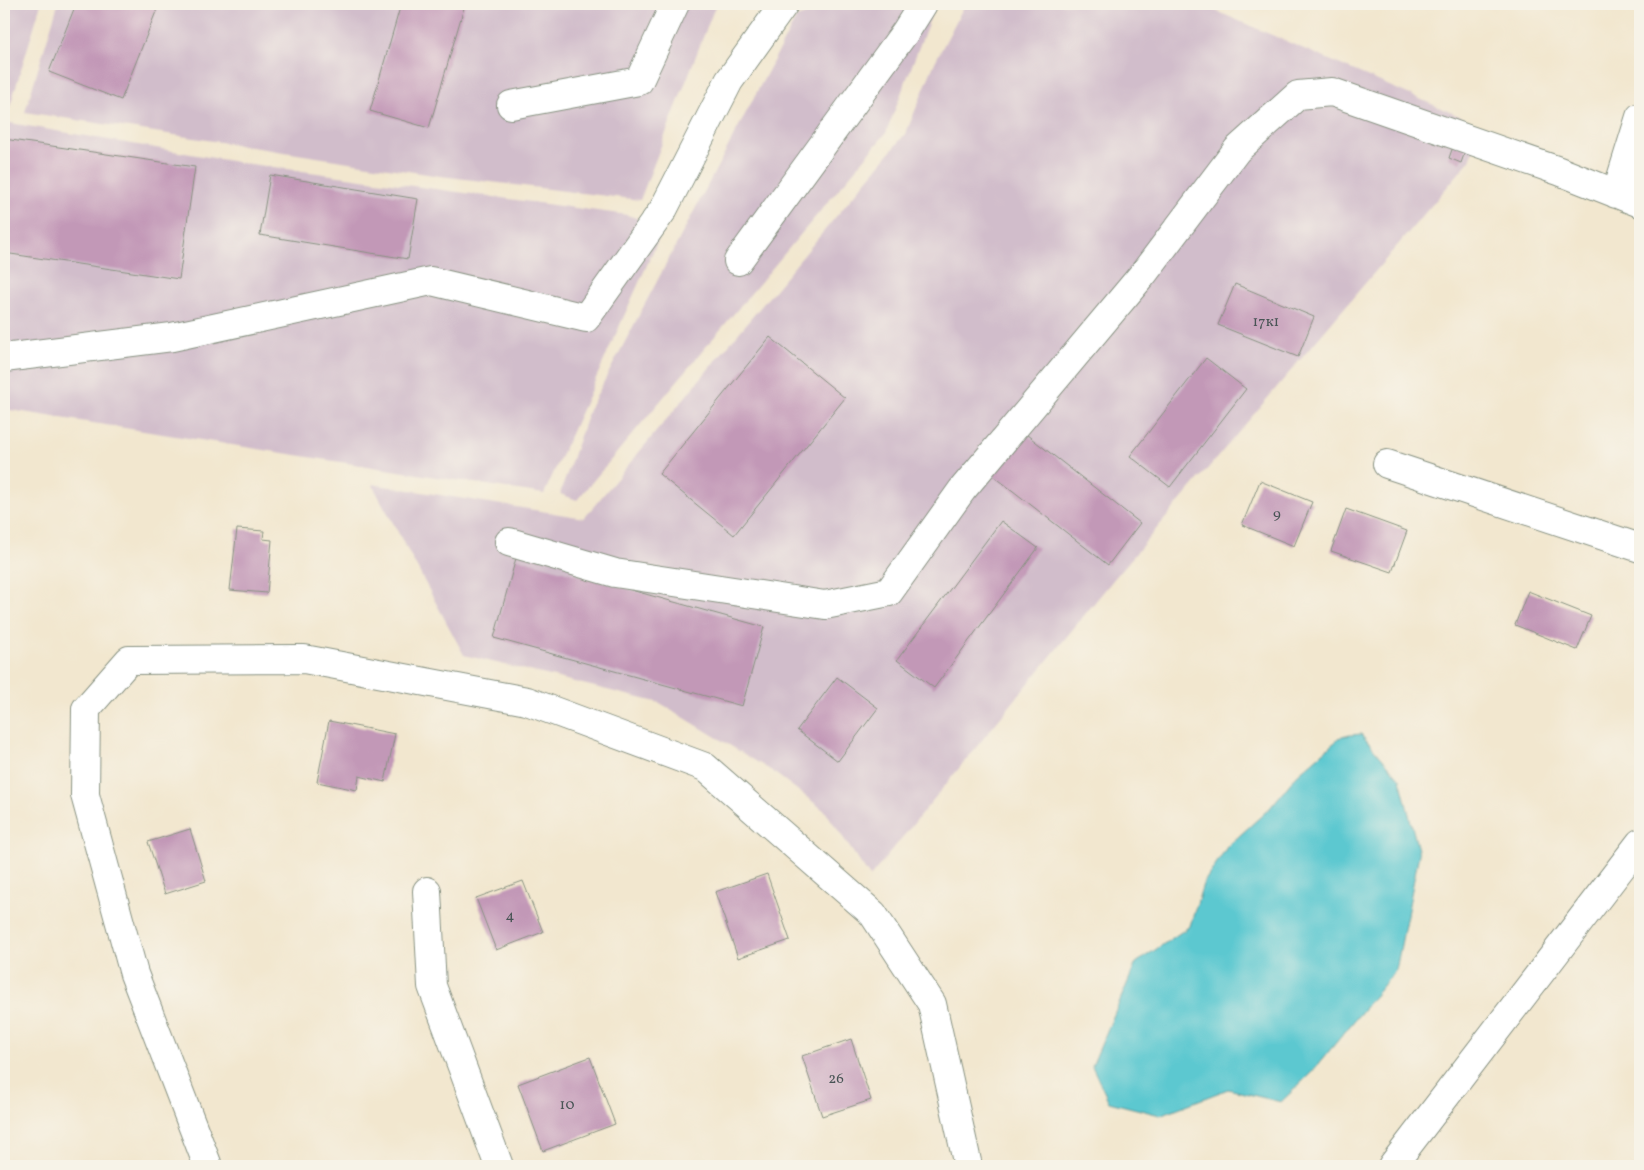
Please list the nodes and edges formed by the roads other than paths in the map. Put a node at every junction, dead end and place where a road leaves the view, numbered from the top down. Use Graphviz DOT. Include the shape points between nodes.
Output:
graph roads {
  1 [pos="675,4"];
  2 [pos="784,4"];
  3 [pos="923,4"];
  4 [pos="511,105"];
  5 [pos="1640,117"];
  6 [pos="1628,199"];
  7 [pos="738,261"];
  8 [pos="4,358"];
  9 [pos="1387,464"];
  10 [pos="509,542"];
  11 [pos="1640,548"];
  12 [pos="1640,843"];
  13 [pos="427,891"];
  14 [pos="208,1166"];
  15 [pos="499,1166"];
  16 [pos="968,1166"];
  17 [pos="1392,1166"];
  1 -- 4 [label="street" via="639,81"];
  2 -- 8 [label="street" via="729,81 663,210 586,318 431,281 172,337"];
  3 -- 7 [label="street"];
  5 -- 6 [label="street"];
  6 -- 10 [label="street" via="1560,171 1332,92 1298,95 1236,150 1144,273 962,490 889,592 825,605 616,573"];
  9 -- 11 [label="street"];
  12 -- 17 [label="street"];
  13 -- 15 [label="street" via="432,986"];
  14 -- 16 [label="street" via="134,974 85,795 86,709 129,660 304,659 526,701 705,767 873,914 932,1004"];
}
